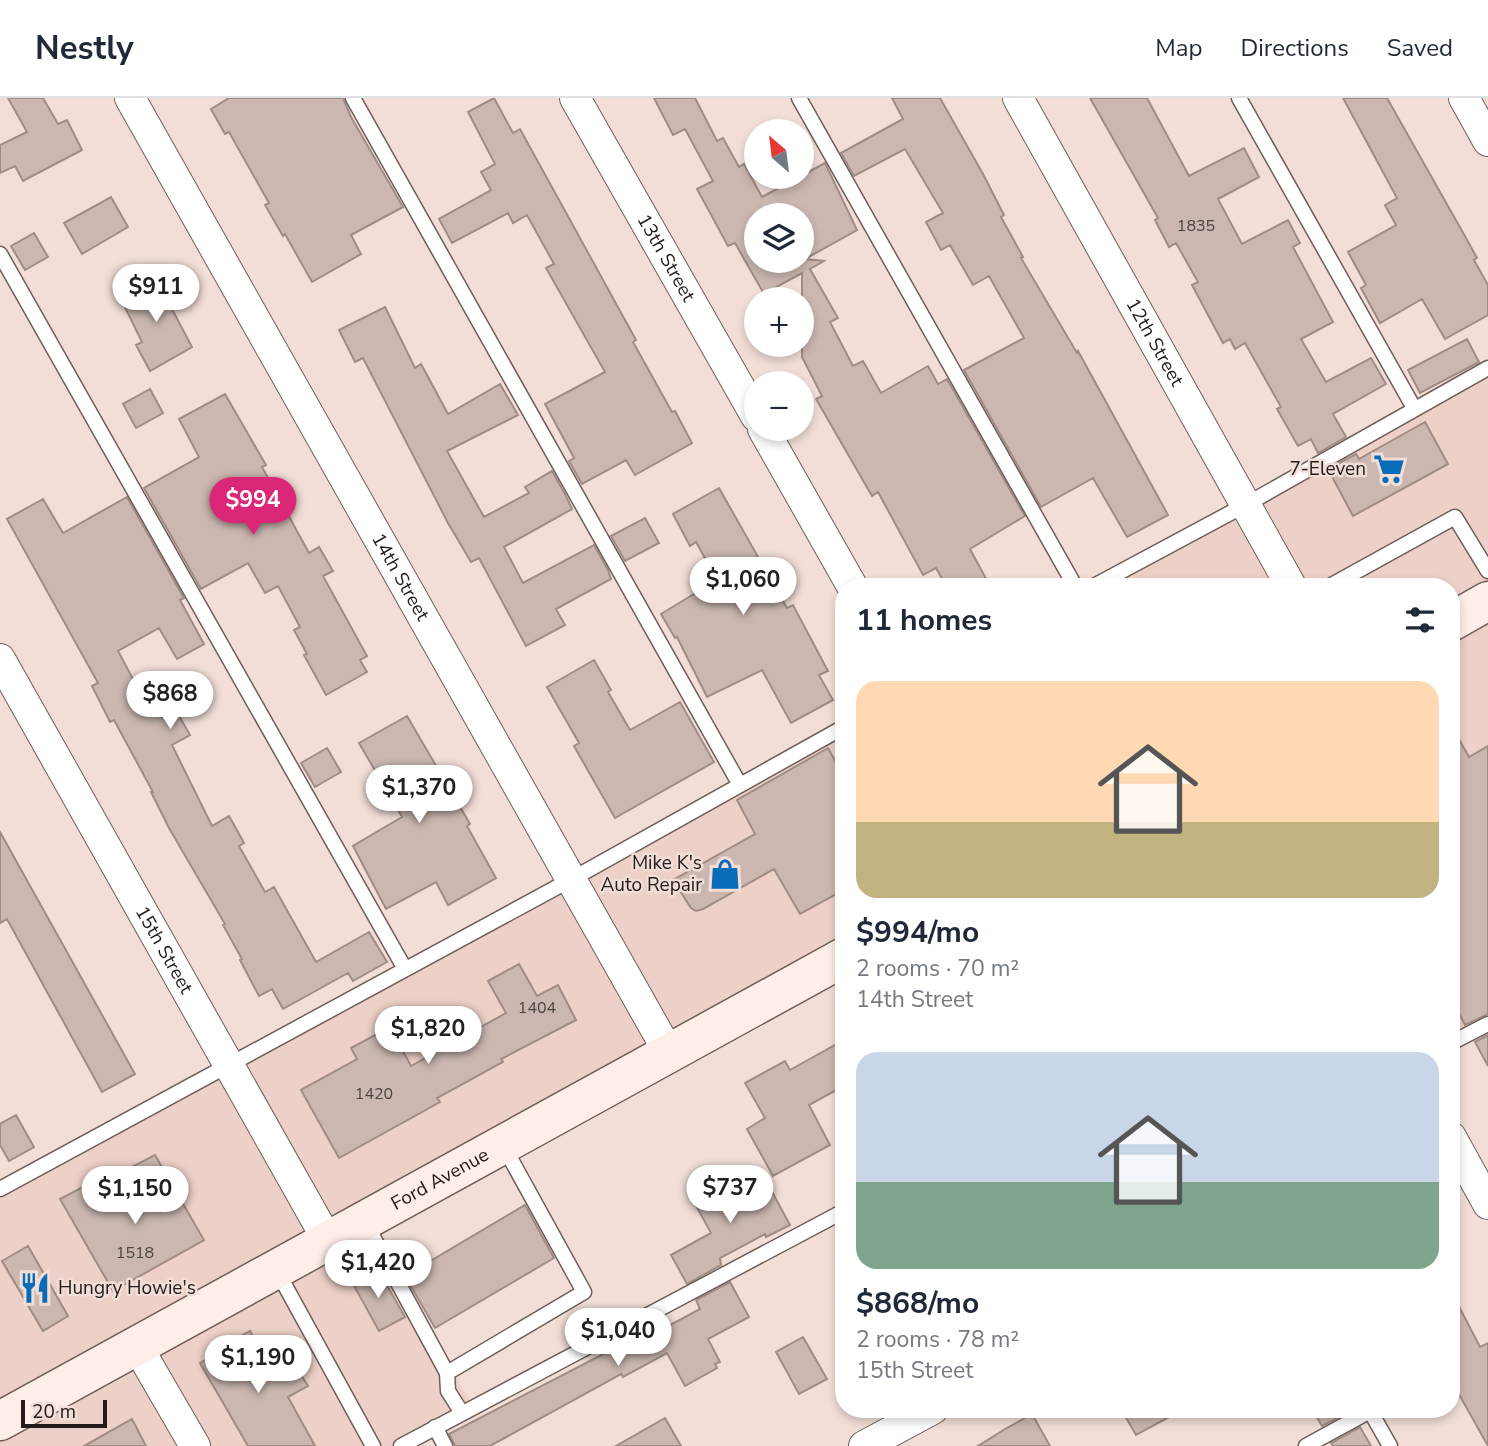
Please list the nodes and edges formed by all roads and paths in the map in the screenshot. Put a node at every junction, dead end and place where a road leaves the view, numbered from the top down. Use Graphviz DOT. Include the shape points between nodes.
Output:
graph roads {
  1 [pos="130,98"];
  2 [pos="353,98"];
  3 [pos="575,98"];
  4 [pos="799,98"];
  5 [pos="1018,98"];
  6 [pos="1239,98"];
  7 [pos="1464,98"];
  8 [pos="1488,141"];
  9 [pos="0,254"];
  10 [pos="1488,368"];
  11 [pos="744,395"];
  12 [pos="1413,408"];
  13 [pos="770,441"];
  14 [pos="1247,505"];
  15 [pos="847,578"];
  16 [pos="1070,578"];
  17 [pos="1109,578"];
  18 [pos="1287,578"];
  19 [pos="1344,578"];
  20 [pos="1480,602"];
  21 [pos="0,659"];
  22 [pos="835,732"];
  23 [pos="740,785"];
  24 [pos="572,878"];
  25 [pos="835,962"];
  26 [pos="405,969"];
  27 [pos="1488,1024"];
  28 [pos="1460,1038"];
  29 [pos="670,1053"];
  30 [pos="228,1064"];
  31 [pos="503,1145"];
  32 [pos="1460,1154"];
  33 [pos="0,1189"];
  34 [pos="1488,1204"];
  35 [pos="835,1216"];
  36 [pos="364,1221"];
  37 [pos="328,1241"];
  38 [pos="276,1270"];
  39 [pos="137,1346"];
  40 [pos="447,1373"];
  41 [pos="462,1413"];
  42 [pos="916,1418"];
  43 [pos="1355,1418"];
  44 [pos="1374,1418"];
  45 [pos="0,1421"];
  46 [pos="435,1427"];
  47 [pos="195,1446"];
  48 [pos="373,1446"];
  49 [pos="401,1446"];
  50 [pos="445,1446"];
  51 [pos="864,1446"];
  52 [pos="1306,1446"];
  53 [pos="1390,1446"];
  1 -- 24 [label="street, 14th Street"];
  2 -- 23 [label="lane"];
  3 -- 11 [label="street, 13th Street"];
  4 -- 16 [label="lane"];
  5 -- 14 [label="street, 12th Street"];
  6 -- 12 [label="lane"];
  7 -- 8 [label="street"];
  9 -- 26 [label="lane"];
  10 -- 12 [label="lane"];
  12 -- 14 [label="lane"];
  13 -- 15 [label="street"];
  14 -- 17 [label="lane"];
  14 -- 18 [label="street, 12th Street"];
  19 -- 20 [label="lane" via="1455,517"];
  21 -- 30 [label="street, 15th Street"];
  22 -- 23 [label="lane"];
  23 -- 24 [label="lane"];
  24 -- 26 [label="lane"];
  24 -- 29 [label="street, 14th Street"];
  25 -- 29 [label="main road, Ford Avenue"];
  26 -- 30 [label="lane"];
  27 -- 28 [label="lane"];
  29 -- 31 [label="main road, Ford Avenue"];
  30 -- 33 [label="lane"];
  30 -- 37 [label="street, 15th Street"];
  31 -- 36 [label="main road, Ford Avenue"];
  31 -- 40 [label="lane" via="584,1292"];
  32 -- 34 [label="street"];
  35 -- 41 [label="lane"];
  36 -- 37 [label="main road, Ford Avenue"];
  36 -- 40 [label="lane"];
  37 -- 38 [label="main road, Ford Avenue"];
  38 -- 39 [label="main road, Ford Avenue"];
  38 -- 48 [label="lane"];
  39 -- 45 [label="main road, Ford Avenue"];
  39 -- 47 [label="street"];
  40 -- 41 [label="lane" via="449,1391"];
  41 -- 46 [label="lane"];
  42 -- 51 [label="street"];
  43 -- 52 [label="lane"];
  44 -- 53 [label="lane"];
  46 -- 49 [label="lane"];
  46 -- 50 [label="lane"];
}
